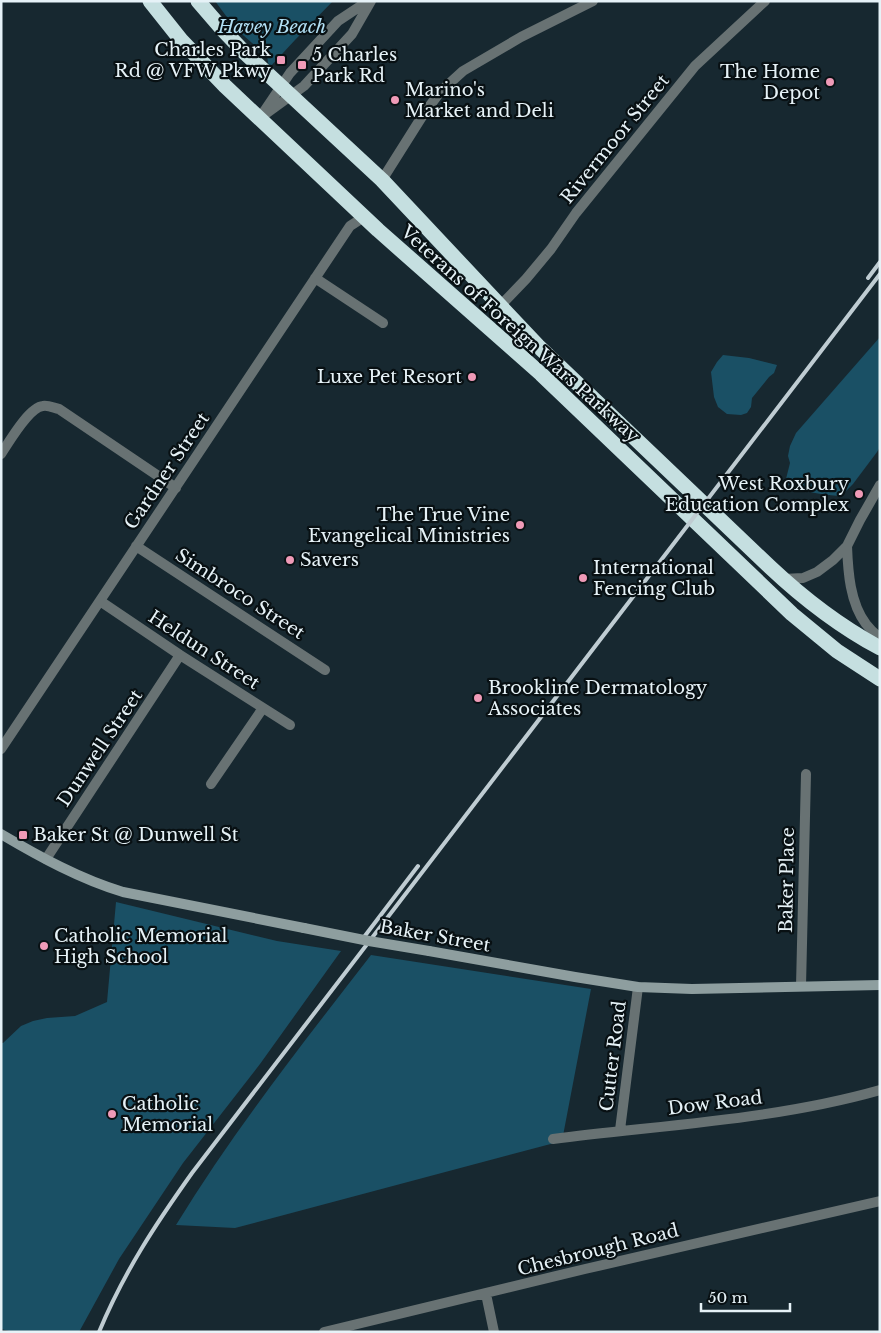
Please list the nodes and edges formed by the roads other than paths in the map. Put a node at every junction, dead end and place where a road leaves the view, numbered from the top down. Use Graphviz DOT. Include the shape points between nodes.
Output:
graph roads {
  1 [pos="150,1"];
  2 [pos="198,1"];
  3 [pos="369,1"];
  4 [pos="593,1"];
  5 [pos="765,1"];
  6 [pos="286,91"];
  7 [pos="260,118"];
  8 [pos="382,180"];
  9 [pos="364,217"];
  10 [pos="315,278"];
  11 [pos="500,306"];
  12 [pos="383,323"];
  13 [pos="1,454"];
  14 [pos="880,485"];
  15 [pos="176,488"];
  16 [pos="136,546"];
  17 [pos="847,546"];
  18 [pos="783,579"];
  19 [pos="100,600"];
  20 [pos="880,638"];
  21 [pos="880,648"];
  22 [pos="180,656"];
  23 [pos="325,670"];
  24 [pos="880,679"];
  25 [pos="263,708"];
  26 [pos="290,725"];
  27 [pos="1,749"];
  28 [pos="806,774"];
  29 [pos="211,784"];
  30 [pos="1,834"];
  31 [pos="46,859"];
  32 [pos="880,985"];
  33 [pos="638,986"];
  34 [pos="801,986"];
  35 [pos="880,1090"];
  36 [pos="620,1130"];
  37 [pos="553,1139"];
  38 [pos="880,1201"];
  39 [pos="486,1294"];
  40 [pos="324,1332"];
  41 [pos="494,1332"];
  1 -- 7 [label="highway, Veterans of Foreign Wars Parkway" via="191,50"];
  2 -- 6 [label="highway, Veterans of Foreign Wars Parkway" via="230,38"];
  3 -- 6 [label="street" via="338,21 290,73"];
  3 -- 6 [label="street" via="352,34 304,86"];
  4 -- 8 [label="street" via="521,36 464,71 440,92"];
  5 -- 11 [label="street, Rivermoor Street" via="695,66 576,213 551,249"];
  6 -- 7 [label="street"];
  6 -- 8 [label="highway, Veterans of Foreign Wars Parkway"];
  7 -- 9 [label="highway, Veterans of Foreign Wars Parkway"];
  8 -- 11 [label="highway, Veterans of Foreign Wars Parkway"];
  9 -- 10 [label="street, Gardner Street" via="350,226"];
  9 -- 24 [label="highway, Veterans of Foreign Wars Parkway" via="541,374 800,622"];
  10 -- 12 [label="street"];
  10 -- 15 [label="street, Gardner Street"];
  11 -- 18 [label="highway, Veterans of Foreign Wars Parkway"];
  13 -- 15 [label="street" via="27,417 36,408 44,406 59,410"];
  14 -- 17 [label="street"];
  15 -- 16 [label="street, Gardner Street"];
  16 -- 19 [label="street, Gardner Street"];
  16 -- 23 [label="street, Simbroco Street"];
  17 -- 18 [label="street" via="817,572 803,578"];
  17 -- 20 [label="street" via="855,603 865,623"];
  18 -- 21 [label="highway, Veterans of Foreign Wars Parkway" via="838,624"];
  19 -- 22 [label="street, Heldun Street"];
  19 -- 27 [label="street, Gardner Street"];
  22 -- 25 [label="street, Heldun Street"];
  22 -- 31 [label="street, Dunwell Street"];
  25 -- 26 [label="street, Heldun Street"];
  25 -- 29 [label="street"];
  28 -- 34 [label="street, Baker Place"];
  30 -- 31 [label="street, Baker Street"];
  31 -- 33 [label="street, Baker Street, bridge" via="76,875 123,892 369,941"];
  32 -- 34 [label="street, Baker Street"];
  33 -- 34 [label="street, Baker Street" via="692,989"];
  33 -- 36 [label="street, Cutter Road"];
  35 -- 36 [label="street, Dow Road" via="770,1113"];
  36 -- 37 [label="street, Dow Road"];
  38 -- 39 [label="street, Chesbrough Road"];
  39 -- 40 [label="street, Chesbrough Road"];
  39 -- 41 [label="street"];
}
